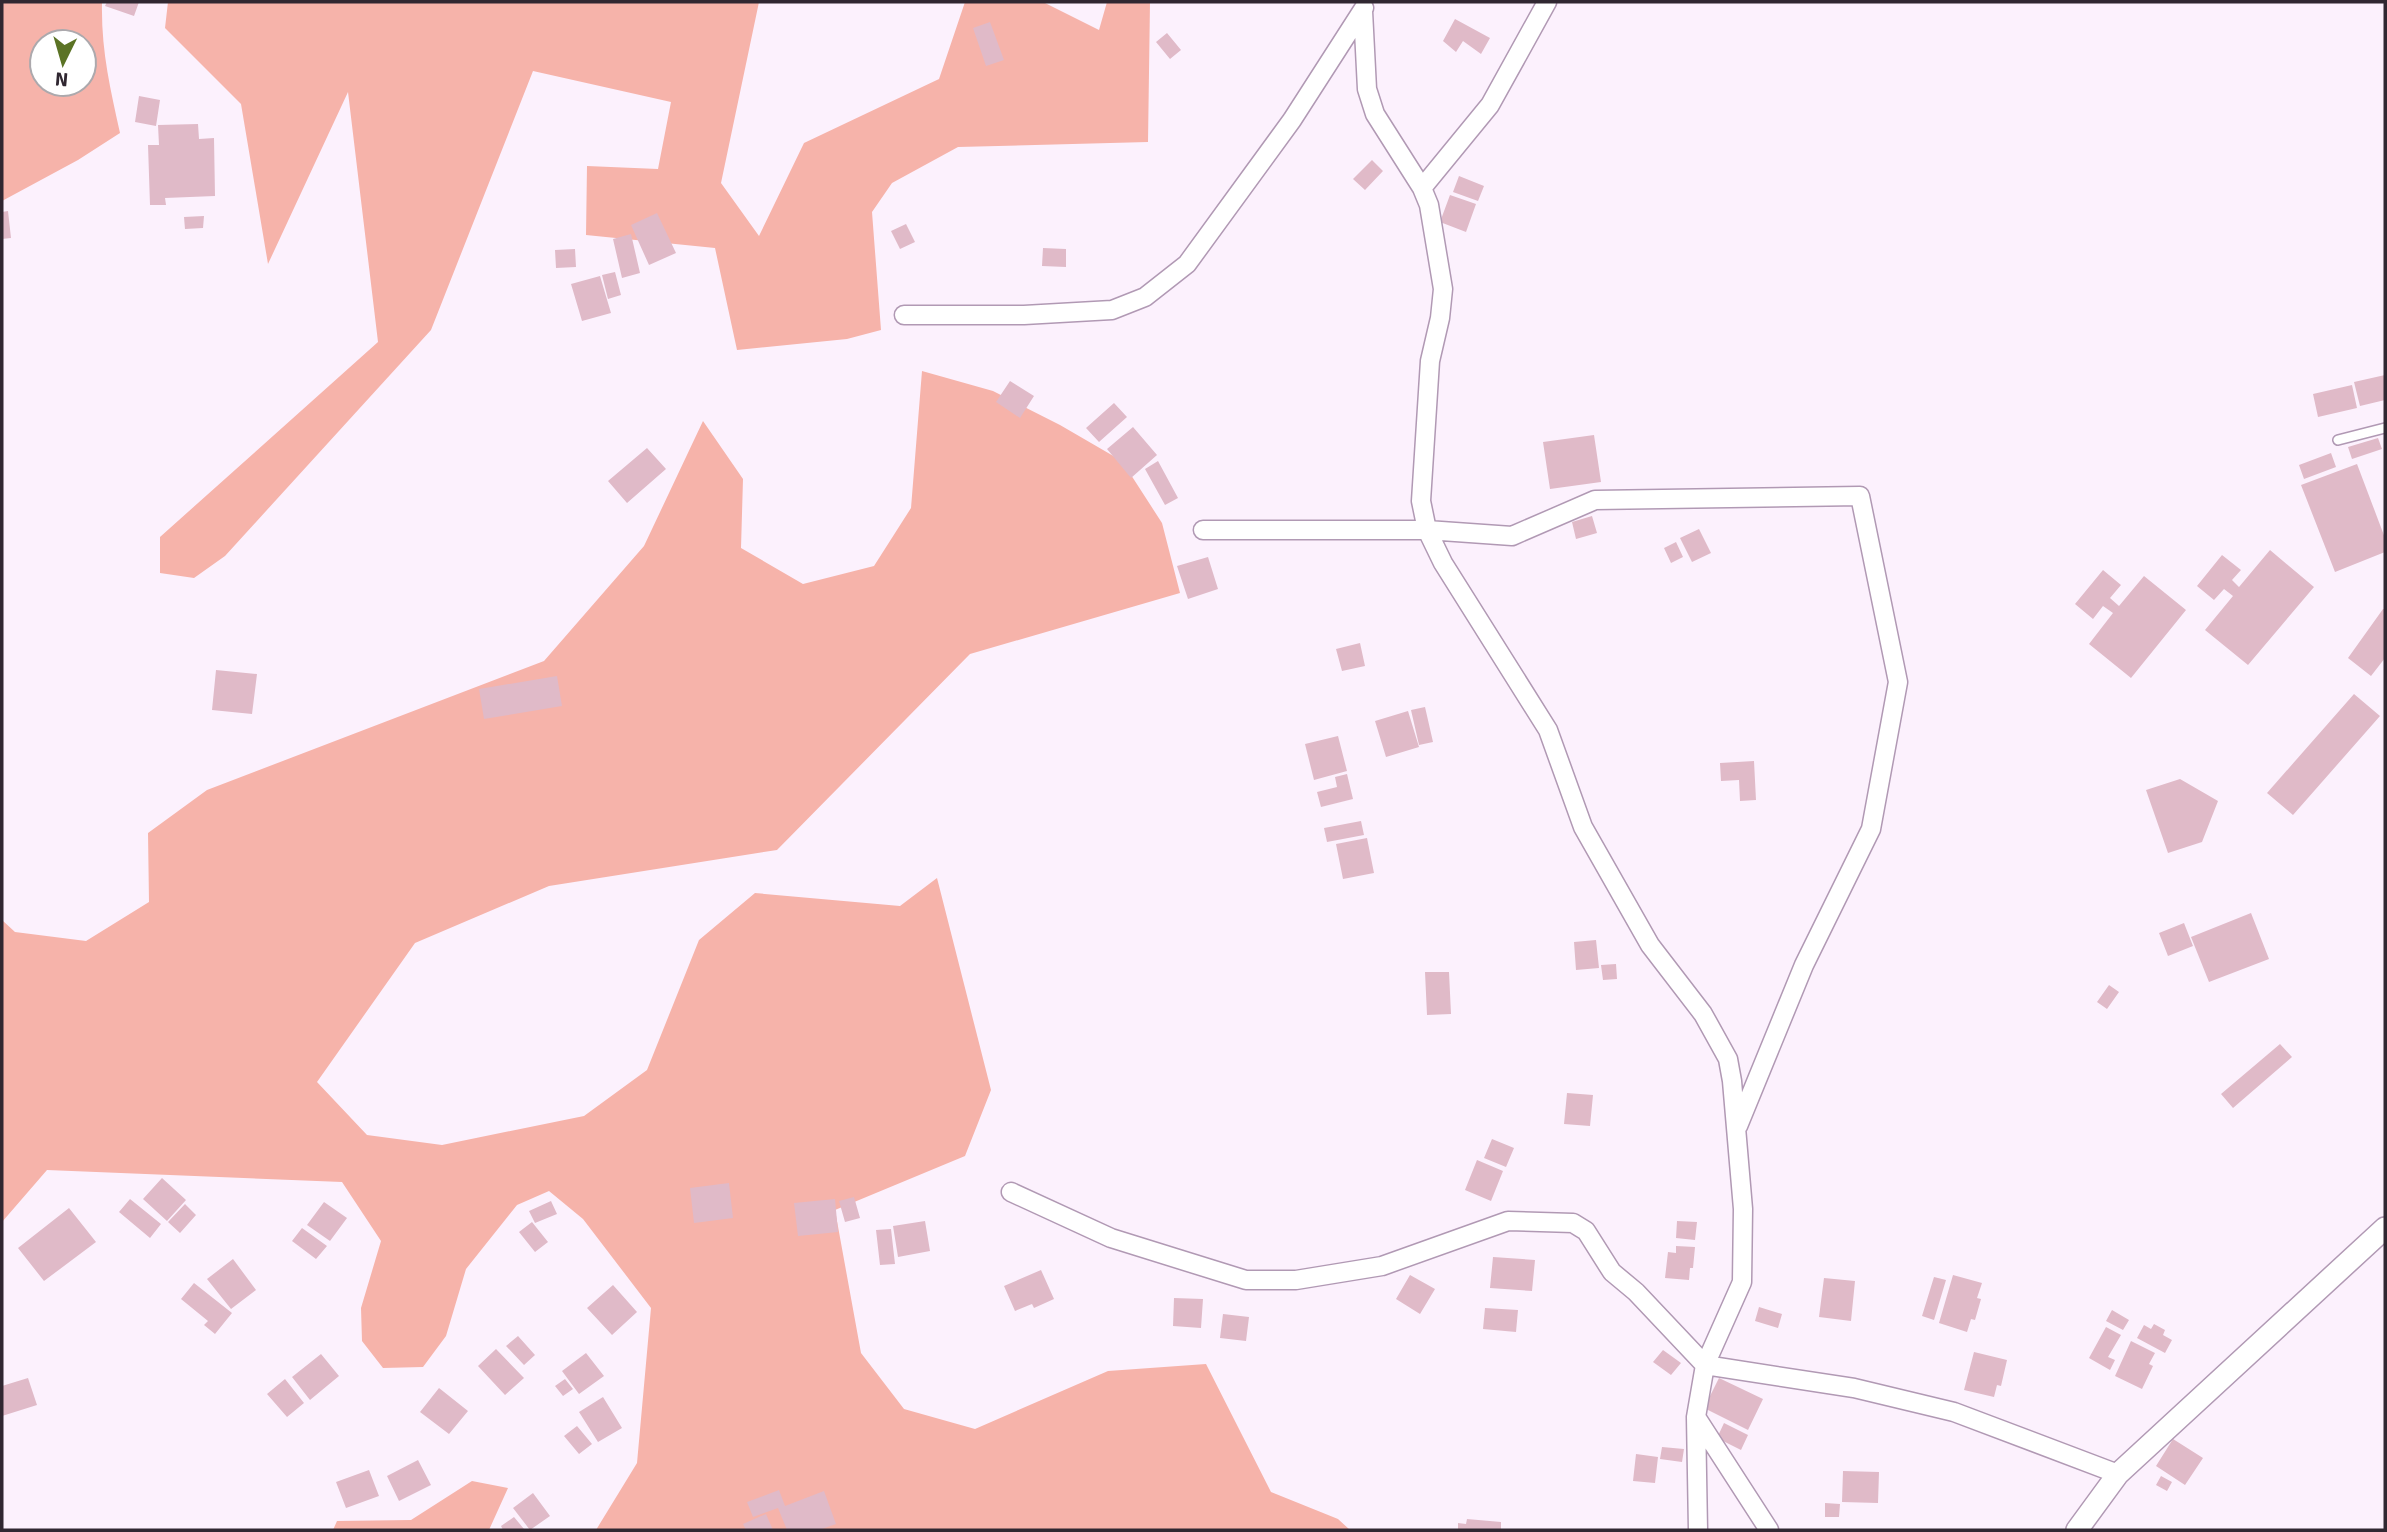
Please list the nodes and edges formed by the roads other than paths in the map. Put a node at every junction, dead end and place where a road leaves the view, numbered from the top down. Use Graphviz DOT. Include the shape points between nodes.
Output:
graph roads {
  1 [pos="1547,2"];
  2 [pos="1365,6"];
  3 [pos="1422,188"];
  4 [pos="905,314"];
  5 [pos="2385,428"];
  6 [pos="2338,440"];
  7 [pos="1203,530"];
  8 [pos="1427,530"];
  9 [pos="1735,1133"];
  10 [pos="1011,1192"];
  11 [pos="2385,1228"];
  12 [pos="1705,1365"];
  13 [pos="1696,1417"];
  14 [pos="2118,1474"];
  15 [pos="1698,1530"];
  16 [pos="1769,1530"];
  17 [pos="2077,1530"];
  1 -- 3 [label="street" via="1490,105"];
  2 -- 3 [label="street" via="1371,102"];
  2 -- 4 [label="street" via="1292,120 1187,264 1145,297 1112,310"];
  3 -- 8 [label="street" via="1443,289 1429,373 1421,501"];
  5 -- 6 [label="lane"];
  7 -- 8 [label="street"];
  8 -- 9 [label="street" via="1548,730 1583,827 1650,945 1703,1014 1728,1059"];
  8 -- 9 [label="street" via="1512,536 1595,500 1860,496 1898,682 1871,829 1804,965"];
  9 -- 12 [label="street" via="1743,1209 1742,1282"];
  10 -- 12 [label="street" via="1111,1238 1247,1280 1296,1280 1382,1266 1508,1221 1573,1223 1586,1231 1612,1272"];
  11 -- 14 [label="street"];
  12 -- 13 [label="street"];
  12 -- 14 [label="street" via="1854,1388 1954,1412"];
  13 -- 15 [label="street"];
  13 -- 16 [label="street"];
  14 -- 17 [label="street"];
}
